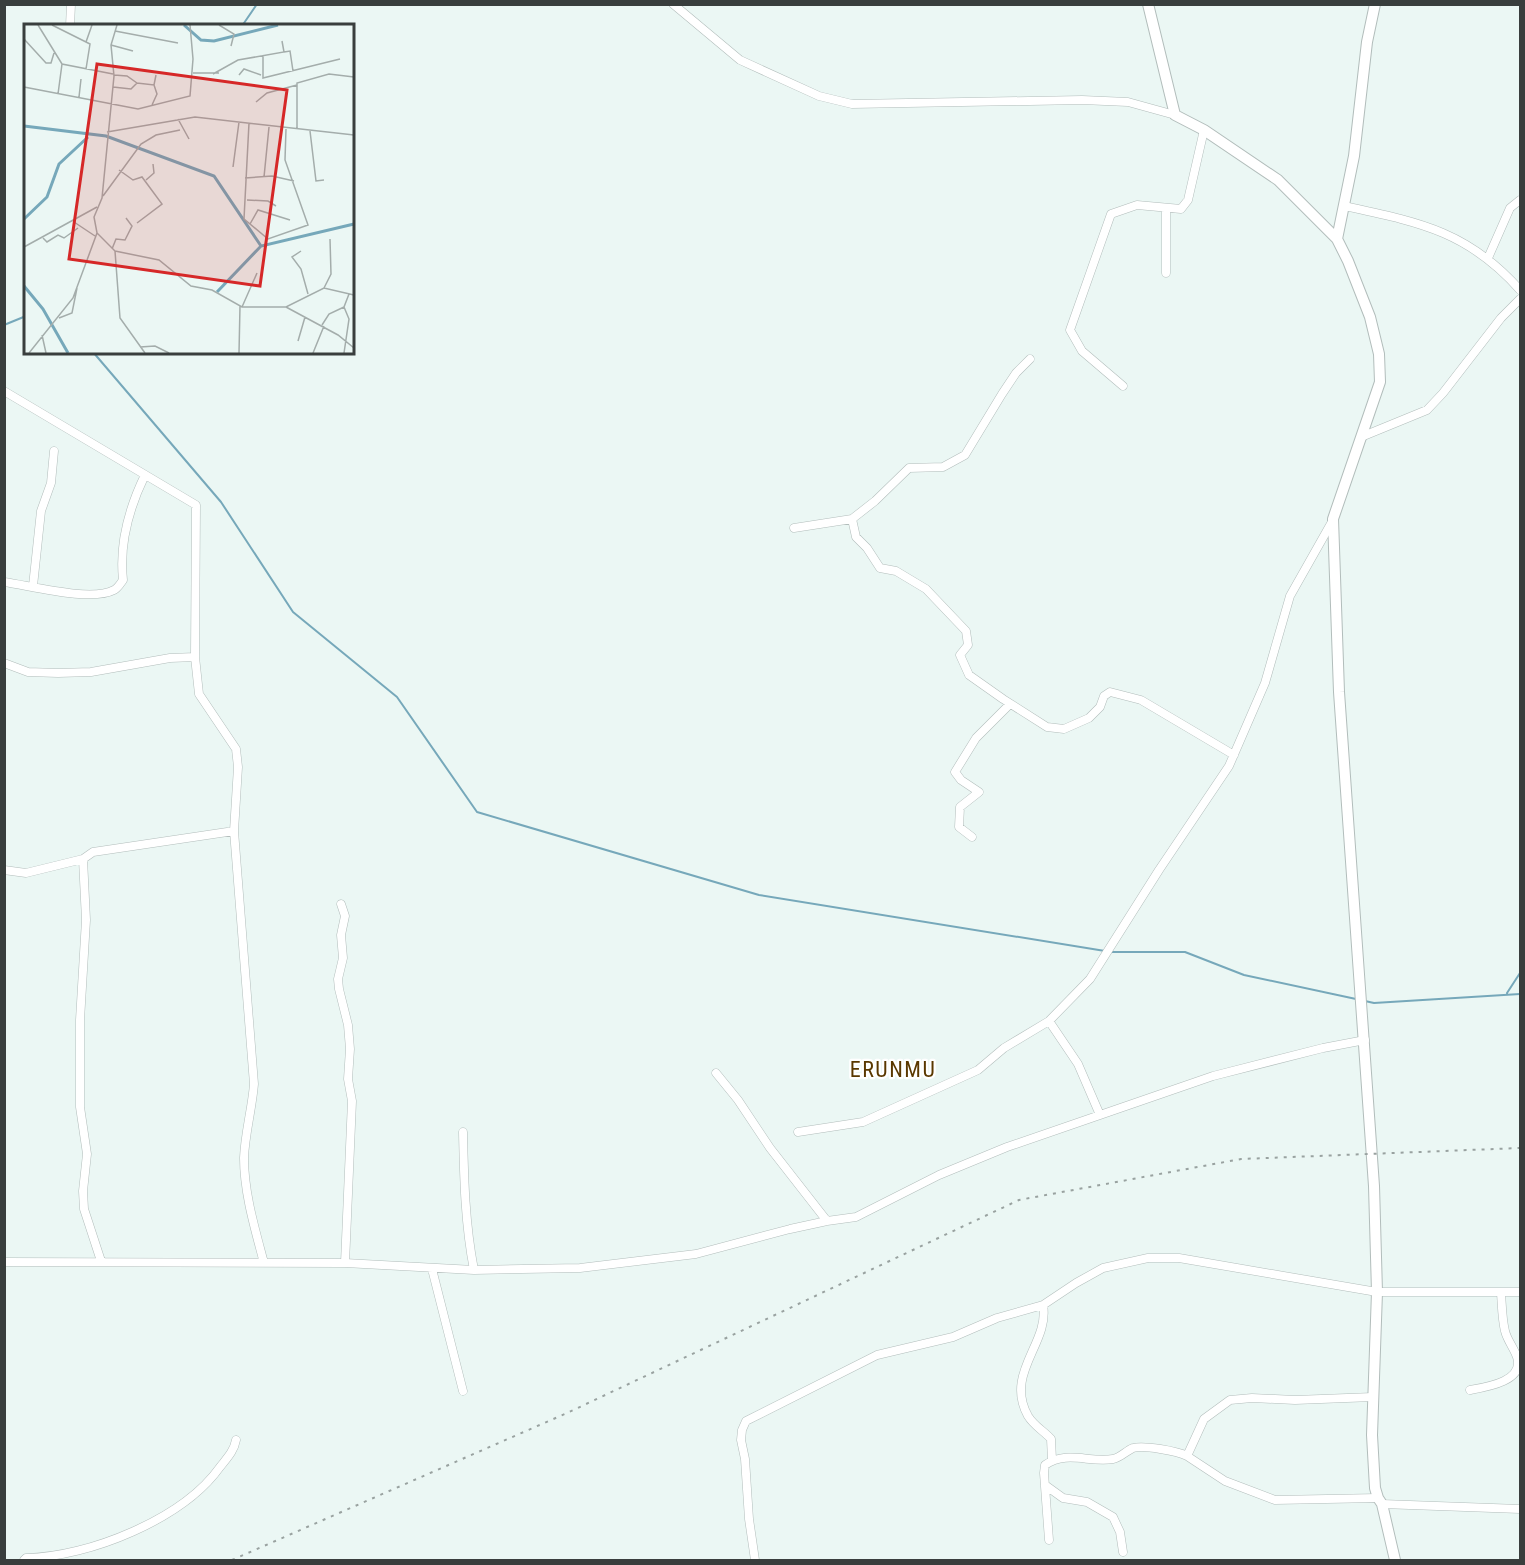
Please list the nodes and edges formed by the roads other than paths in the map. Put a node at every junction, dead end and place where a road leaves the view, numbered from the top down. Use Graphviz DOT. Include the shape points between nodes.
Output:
graph roads {
  1 [pos="71,4"];
  2 [pos="673,4"];
  3 [pos="1148,4"];
  4 [pos="1375,4"];
  5 [pos="70,24"];
  6 [pos="1175,115"];
  7 [pos="1204,130"];
  8 [pos="1521,200"];
  9 [pos="1344,206"];
  10 [pos="1166,209"];
  11 [pos="1336,239"];
  12 [pos="1488,258"];
  13 [pos="1166,273"];
  14 [pos="1521,290"];
  15 [pos="1521,299"];
  16 [pos="1030,359"];
  17 [pos="1123,386"];
  18 [pos="4,391"];
  19 [pos="1361,437"];
  20 [pos="54,451"];
  21 [pos="145,475"];
  22 [pos="852,519"];
  23 [pos="1334,519"];
  24 [pos="795,528"];
  25 [pos="4,582"];
  26 [pos="33,586"];
  27 [pos="195,657"];
  28 [pos="4,663"];
  29 [pos="1010,704"];
  30 [pos="1234,755"];
  31 [pos="234,831"];
  32 [pos="972,837"];
  33 [pos="83,859"];
  34 [pos="4,870"];
  35 [pos="341,904"];
  36 [pos="1049,1021"];
  37 [pos="1365,1040"];
  38 [pos="716,1073"];
  39 [pos="1100,1115"];
  40 [pos="463,1132"];
  41 [pos="798,1132"];
  42 [pos="827,1221"];
  43 [pos="4,1262"];
  44 [pos="101,1262"];
  45 [pos="264,1263"];
  46 [pos="345,1263"];
  47 [pos="432,1269"];
  48 [pos="474,1270"];
  49 [pos="1377,1292"];
  50 [pos="1521,1292"];
  51 [pos="1501,1293"];
  52 [pos="1043,1305"];
  53 [pos="1470,1389"];
  54 [pos="463,1391"];
  55 [pos="1373,1397"];
  56 [pos="236,1440"];
  57 [pos="1187,1456"];
  58 [pos="1052,1460"];
  59 [pos="1045,1485"];
  60 [pos="1380,1501"];
  61 [pos="1521,1509"];
  62 [pos="1049,1540"];
  63 [pos="1124,1552"];
  64 [pos="24,1560"];
  65 [pos="755,1560"];
  66 [pos="1395,1560"];
  1 -- 5 [label="street"];
  2 -- 6 [label="street" via="740,60 819,96 852,104 1082,100 1128,102"];
  3 -- 6 [label="street"];
  4 -- 9 [label="street"];
  6 -- 7 [label="street"];
  7 -- 10 [label="street" via="1188,200 1181,209"];
  7 -- 11 [label="street" via="1278,180"];
  8 -- 12 [label="street" via="1510,208"];
  9 -- 11 [label="street"];
  9 -- 12 [label="street" via="1415,221 1445,232"];
  10 -- 13 [label="street"];
  10 -- 17 [label="street" via="1137,205 1111,214 1070,330 1082,351"];
  11 -- 19 [label="street" via="1370,317 1379,354 1380,382"];
  12 -- 14 [label="street"];
  15 -- 19 [label="street" via="1427,410"];
  16 -- 22 [label="street" via="1016,373 965,455 943,467 909,468"];
  18 -- 21 [label="street"];
  19 -- 23 [label="street"];
  20 -- 26 [label="street" via="51,483 41,511"];
  21 -- 26 [label="street" via="127,519 123,580 116,590 101,595 77,595"];
  21 -- 27 [label="street" via="196,505"];
  22 -- 24 [label="street"];
  22 -- 29 [label="street" via="856,537 880,568 915,581 952,613 966,631 968,645 960,655 969,675"];
  23 -- 30 [label="street" via="1290,597 1265,683"];
  23 -- 37 [label="street" via="1339,692"];
  25 -- 26 [label="street"];
  27 -- 28 [label="street" via="69,673 28,672"];
  27 -- 31 [label="street" via="199,694 236,749"];
  29 -- 30 [label="street" via="1047,727 1064,729 1089,718 1110,692 1141,700"];
  29 -- 32 [label="street" via="976,738 956,772 979,792 960,807 959,826"];
  30 -- 36 [label="street" via="1090,979"];
  31 -- 33 [label="street" via="93,852"];
  31 -- 45 [label="street" via="254,1084 244,1158 245,1180"];
  33 -- 34 [label="street" via="27,873"];
  33 -- 44 [label="street" via="86,920 80,1107 87,1154 83,1191 84,1209"];
  35 -- 46 [label="street" via="345,916 339,989 348,1025 352,1101"];
  36 -- 39 [label="street" via="1078,1064"];
  36 -- 41 [label="street" via="1004,1048 978,1070 948,1084 862,1122"];
  37 -- 39 [label="street" via="1213,1076"];
  37 -- 49 [label="street"];
  38 -- 42 [label="street"];
  39 -- 42 [label="street" via="939,1175 856,1217"];
  40 -- 48 [label="street" via="464,1196"];
  42 -- 48 [label="street" via="696,1254 580,1268"];
  43 -- 44 [label="street"];
  44 -- 45 [label="street"];
  45 -- 46 [label="street"];
  46 -- 47 [label="street"];
  47 -- 48 [label="street"];
  47 -- 54 [label="street"];
  49 -- 51 [label="street"];
  49 -- 52 [label="street" via="1179,1258 1154,1258 1103,1268"];
  49 -- 55 [label="street"];
  50 -- 51 [label="street"];
  51 -- 53 [label="street" via="1505,1333 1519,1365 1516,1373 1504,1381"];
  52 -- 58 [label="street" via="1045,1316 1021,1389 1029,1417 1051,1439"];
  52 -- 65 [label="street" via="997,1318 953,1337 878,1355 746,1421 741,1440"];
  55 -- 57 [label="street" via="1230,1400 1204,1419"];
  55 -- 60 [label="street" via="1375,1488"];
  56 -- 64 [label="street" via="234,1449 210,1481 156,1521 82,1549"];
  57 -- 58 [label="street" via="1176,1450 1142,1446 1114,1459 1068,1456"];
  57 -- 60 [label="street" via="1225,1481 1275,1500"];
  58 -- 59 [label="street" via="1045,1465"];
  59 -- 62 [label="street"];
  59 -- 63 [label="street" via="1064,1498 1087,1502 1113,1517"];
  60 -- 61 [label="street"];
  60 -- 66 [label="street"];
}
